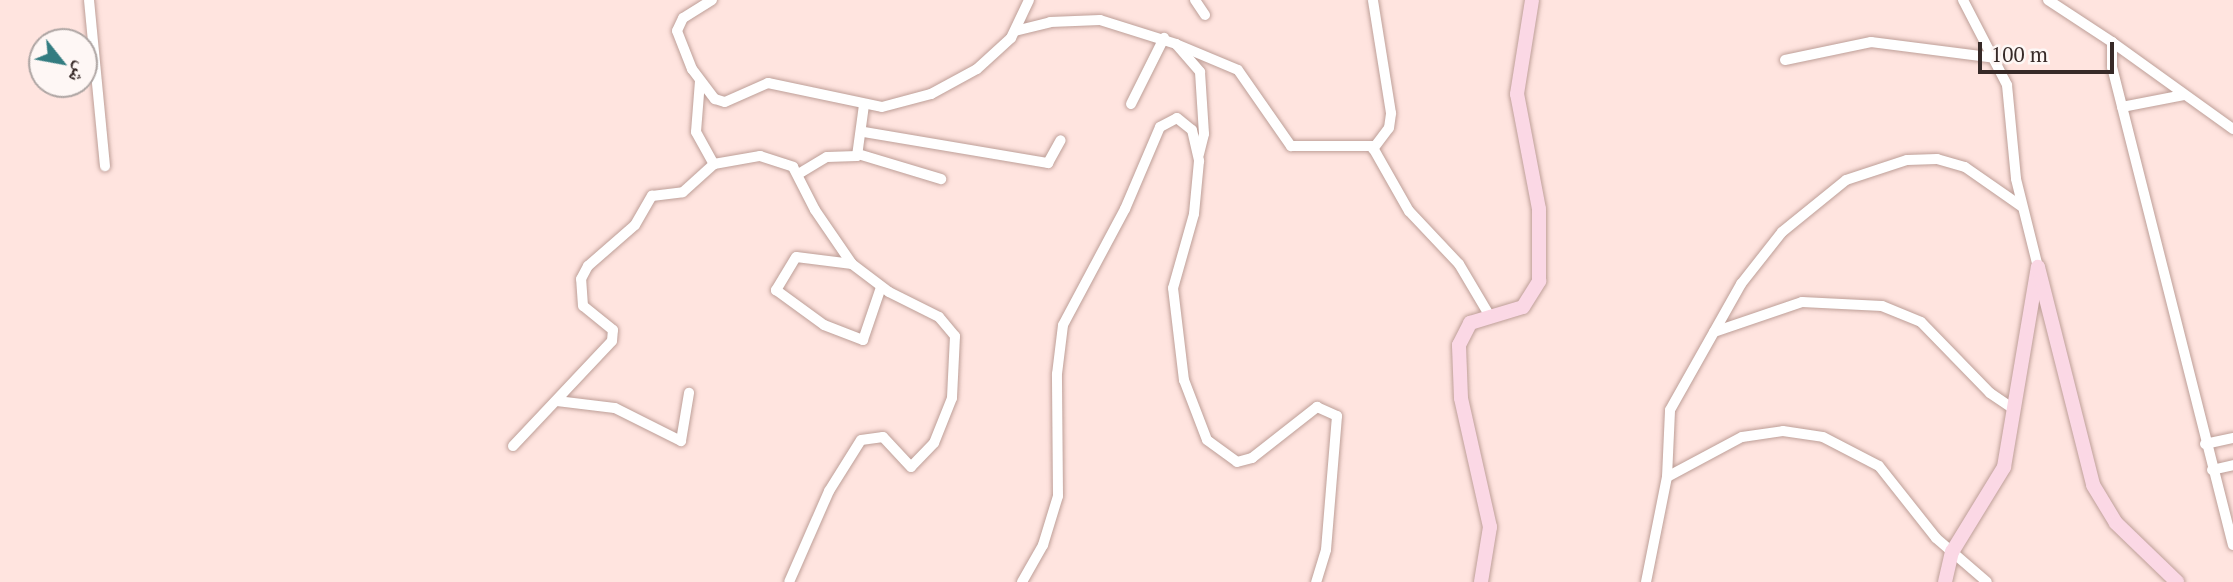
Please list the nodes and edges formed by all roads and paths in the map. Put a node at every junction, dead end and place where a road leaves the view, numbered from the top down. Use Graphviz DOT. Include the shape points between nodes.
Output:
graph roads {
  1 [pos="89,0"];
  2 [pos="712,0"];
  3 [pos="1029,0"];
  4 [pos="1195,0"];
  5 [pos="1373,0"];
  6 [pos="1532,0"];
  7 [pos="1964,0"];
  8 [pos="2048,0"];
  9 [pos="1205,15"];
  10 [pos="1016,31"];
  11 [pos="1164,38"];
  12 [pos="2112,42"];
  13 [pos="1176,44"];
  14 [pos="1996,58"];
  15 [pos="1785,60"];
  16 [pos="700,81"];
  17 [pos="2184,95"];
  18 [pos="1131,104"];
  19 [pos="864,105"];
  20 [pos="2122,107"];
  21 [pos="2233,129"];
  22 [pos="864,132"];
  23 [pos="1061,140"];
  24 [pos="1373,149"];
  25 [pos="858,154"];
  26 [pos="1198,155"];
  27 [pos="714,164"];
  28 [pos="105,166"];
  29 [pos="800,173"];
  30 [pos="941,179"];
  31 [pos="2021,206"];
  32 [pos="852,264"];
  33 [pos="2038,267"];
  34 [pos="881,287"];
  35 [pos="1488,313"];
  36 [pos="1714,332"];
  37 [pos="689,393"];
  38 [pos="557,401"];
  39 [pos="2015,410"];
  40 [pos="2233,438"];
  41 [pos="2205,444"];
  42 [pos="513,446"];
  43 [pos="2233,466"];
  44 [pos="2212,470"];
  45 [pos="1667,477"];
  46 [pos="2233,545"];
  47 [pos="1952,552"];
  48 [pos="789,582"];
  49 [pos="1022,582"];
  50 [pos="1316,582"];
  51 [pos="1481,582"];
  52 [pos="1646,582"];
  53 [pos="1945,582"];
  54 [pos="1987,582"];
  55 [pos="2176,582"];
  1 -- 28 [label="street"];
  2 -- 16 [label="street" via="678,26"];
  3 -- 10 [label="street"];
  4 -- 9 [label="street"];
  5 -- 24 [label="street" via="1391,113 1388,128"];
  6 -- 35 [label="street" via="1517,94 1539,209 1539,281 1522,306"];
  7 -- 14 [label="street"];
  8 -- 12 [label="street"];
  10 -- 11 [label="street" via="1100,20"];
  10 -- 19 [label="street" via="996,53 948,86 893,105"];
  11 -- 13 [label="street"];
  11 -- 18 [label="street"];
  12 -- 17 [label="street"];
  12 -- 20 [label="street"];
  13 -- 24 [label="street" via="1238,70 1290,146 1322,150 1366,144"];
  13 -- 26 [label="street" via="1200,72 1204,134"];
  14 -- 15 [label="street" via="1871,42"];
  14 -- 31 [label="street" via="2009,95"];
  16 -- 19 [label="street" via="720,102 768,83"];
  16 -- 27 [label="street" via="696,132"];
  17 -- 20 [label="street"];
  17 -- 21 [label="street"];
  19 -- 22 [label="street"];
  20 -- 41 [label="street"];
  22 -- 23 [label="street" via="1048,163"];
  22 -- 25 [label="street"];
  24 -- 35 [label="street" via="1407,208 1466,273"];
  25 -- 29 [label="street" via="852,160 827,157"];
  25 -- 30 [label="street"];
  26 -- 49 [label="street" via="1186,122 1171,118 1160,127 1125,209 1072,300 1057,355 1058,496 1043,545"];
  26 -- 50 [label="street" via="1194,214 1173,288 1184,380 1207,440 1237,462 1252,458 1318,407 1337,416 1326,550"];
  27 -- 29 [label="street" via="767,156"];
  27 -- 38 [label="street" via="683,191 652,196 635,225 588,266 581,279 583,306 615,334"];
  29 -- 32 [label="street" via="815,210"];
  31 -- 33 [label="street"];
  31 -- 36 [label="street" via="1973,171 1948,161 1907,160 1867,170 1826,193 1764,251"];
  32 -- 34 [label="street"];
  32 -- 34 [label="street" via="796,257 776,290 824,325 863,340"];
  33 -- 39 [label="street"];
  33 -- 55 [label="street" via="2093,485 2116,523"];
  34 -- 48 [label="street" via="952,330 956,357 950,405 938,436 915,466 908,466 879,436 866,436 856,446"];
  35 -- 51 [label="street" via="1466,329 1458,354 1461,398 1490,527"];
  36 -- 39 [label="street" via="1802,303 1882,306 1921,322 1990,393"];
  36 -- 45 [label="street" via="1670,410"];
  37 -- 38 [label="street" via="681,441 615,408"];
  38 -- 42 [label="street"];
  39 -- 47 [label="street" via="2004,467"];
  40 -- 41 [label="street"];
  41 -- 44 [label="street"];
  43 -- 44 [label="street"];
  44 -- 46 [label="street"];
  45 -- 47 [label="street" via="1742,437 1783,431 1814,435 1879,466"];
  45 -- 52 [label="street"];
  47 -- 53 [label="street"];
  47 -- 54 [label="street"];
}
